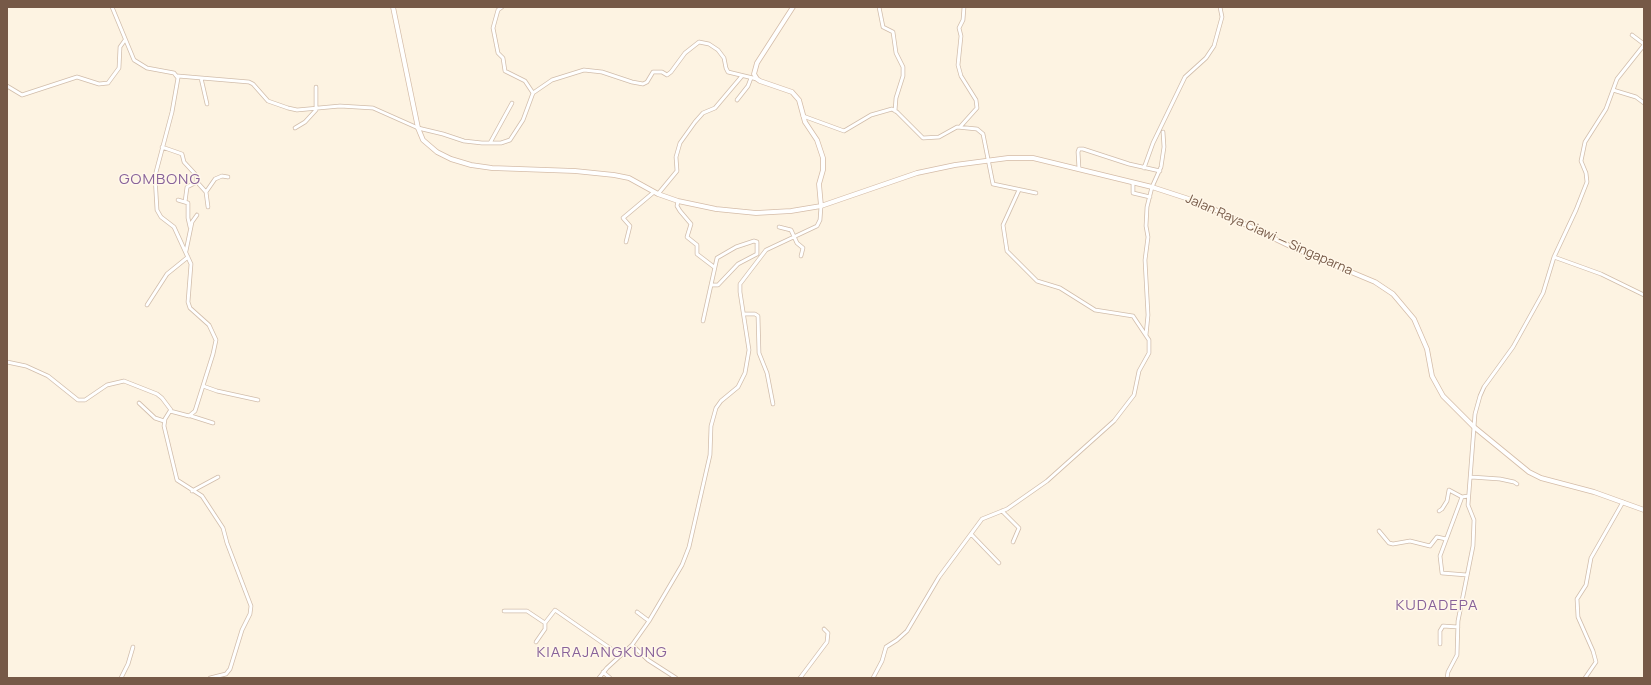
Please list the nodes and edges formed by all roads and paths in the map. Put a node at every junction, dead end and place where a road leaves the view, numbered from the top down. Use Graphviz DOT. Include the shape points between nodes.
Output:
graph roads {
  1 [pos="112,7"];
  2 [pos="393,7"];
  3 [pos="502,7"];
  4 [pos="793,7"];
  5 [pos="879,7"];
  6 [pos="964,7"];
  7 [pos="1220,7"];
  8 [pos="1632,35"];
  9 [pos="125,40"];
  10 [pos="1644,45"];
  11 [pos="178,76"];
  12 [pos="742,76"];
  13 [pos="201,78"];
  14 [pos="751,78"];
  15 [pos="757,79"];
  16 [pos="7,86"];
  17 [pos="316,87"];
  18 [pos="1613,90"];
  19 [pos="533,93"];
  20 [pos="737,100"];
  21 [pos="512,103"];
  22 [pos="1644,103"];
  23 [pos="207,104"];
  24 [pos="317,107"];
  25 [pos="895,111"];
  26 [pos="803,116"];
  27 [pos="960,127"];
  28 [pos="295,128"];
  29 [pos="418,128"];
  30 [pos="1163,132"];
  31 [pos="490,143"];
  32 [pos="162,147"];
  33 [pos="989,160"];
  34 [pos="1144,168"];
  35 [pos="1079,169"];
  36 [pos="1160,171"];
  37 [pos="228,177"];
  38 [pos="197,182"];
  39 [pos="1133,183"];
  40 [pos="1152,187"];
  41 [pos="1019,190"];
  42 [pos="206,192"];
  43 [pos="656,193"];
  44 [pos="1036,193"];
  45 [pos="1150,197"];
  46 [pos="178,200"];
  47 [pos="678,201"];
  48 [pos="186,202"];
  49 [pos="821,206"];
  50 [pos="208,207"];
  51 [pos="197,216"];
  52 [pos="190,227"];
  53 [pos="779,227"];
  54 [pos="795,236"];
  55 [pos="626,242"];
  56 [pos="186,252"];
  57 [pos="757,254"];
  58 [pos="761,256"];
  59 [pos="801,256"];
  60 [pos="1554,256"];
  61 [pos="188,257"];
  62 [pos="714,267"];
  63 [pos="711,285"];
  64 [pos="1644,295"];
  65 [pos="147,305"];
  66 [pos="744,314"];
  67 [pos="703,321"];
  68 [pos="1146,335"];
  69 [pos="7,362"];
  70 [pos="203,386"];
  71 [pos="258,400"];
  72 [pos="139,404"];
  73 [pos="773,404"];
  74 [pos="171,410"];
  75 [pos="191,416"];
  76 [pos="164,421"];
  77 [pos="213,423"];
  78 [pos="1474,427"];
  79 [pos="218,477"];
  80 [pos="1471,477"];
  81 [pos="1517,484"];
  82 [pos="192,491"];
  83 [pos="1468,496"];
  84 [pos="1462,497"];
  85 [pos="1623,502"];
  86 [pos="1644,508"];
  87 [pos="1002,511"];
  88 [pos="1446,513"];
  89 [pos="1379,532"];
  90 [pos="971,534"];
  91 [pos="1446,539"];
  92 [pos="1013,542"];
  93 [pos="999,563"];
  94 [pos="1467,575"];
  95 [pos="504,611"];
  96 [pos="637,612"];
  97 [pos="649,622"];
  98 [pos="546,623"];
  99 [pos="1458,627"];
  100 [pos="824,629"];
  101 [pos="536,642"];
  102 [pos="1440,644"];
  103 [pos="632,645"];
  104 [pos="133,647"];
  105 [pos="620,655"];
  106 [pos="603,672"];
  107 [pos="122,678"];
  108 [pos="210,678"];
  109 [pos="599,678"];
  110 [pos="610,678"];
  111 [pos="676,678"];
  112 [pos="800,678"];
  113 [pos="873,678"];
  114 [pos="1447,678"];
  115 [pos="1585,678"];
  1 -- 9 [label="street"];
  2 -- 29 [label="main road, Jalan Raya Ciawi — Singaparna"];
  3 -- 19 [label="street" via="498,10 492,28 498,53 503,58 505,71 525,81"];
  4 -- 15 [label="main road" via="755,67 754,74"];
  5 -- 25 [label="street" via="883,27 893,32 896,54 903,68"];
  6 -- 27 [label="street" via="959,29 961,36 958,64 961,76 976,100 977,108"];
  7 -- 34 [label="street" via="1222,17 1212,50 1185,77 1152,144"];
  8 -- 10 [label="street"];
  9 -- 11 [label="street" via="131,55 140,65"];
  9 -- 16 [label="street" via="120,47 119,68 108,83 99,84 77,77 22,95"];
  10 -- 18 [label="street" via="1617,79"];
  11 -- 13 [label="street"];
  11 -- 32 [label="street"];
  12 -- 14 [label="street"];
  12 -- 19 [label="street" via="727,71 723,56 709,44 699,42 685,53 667,75 653,72 643,84 602,72 579,70 552,80"];
  12 -- 43 [label="street" via="714,109 703,113 680,143 676,157 677,171"];
  13 -- 23 [label="street"];
  13 -- 24 [label="street" via="248,82 271,103 298,110"];
  14 -- 15 [label="street"];
  14 -- 20 [label="street"];
  15 -- 26 [label="main road" via="795,94"];
  17 -- 24 [label="street"];
  18 -- 22 [label="street" via="1636,97"];
  18 -- 60 [label="street" via="1606,109 1585,142 1582,161 1587,182"];
  19 -- 31 [label="street" via="523,120 512,137 506,142"];
  21 -- 31 [label="street"];
  24 -- 28 [label="street" via="305,122"];
  24 -- 29 [label="street" via="373,108"];
  25 -- 26 [label="street" via="891,109 871,115 842,131"];
  25 -- 27 [label="street" via="923,138 939,137"];
  26 -- 49 [label="main road" via="817,140 823,158 819,184"];
  27 -- 33 [label="street" via="982,132"];
  29 -- 31 [label="street" via="464,141"];
  29 -- 43 [label="main road, Jalan Raya Ciawi — Singaparna" via="423,140 437,152 471,165 575,171 627,178"];
  30 -- 36 [label="street" via="1164,147"];
  32 -- 38 [label="street" via="182,154 184,162 196,175"];
  32 -- 56 [label="street" via="155,176 157,210 161,217 174,227"];
  33 -- 35 [label="main road, Jalan Raya Ciawi — Singaparna" via="1033,158"];
  33 -- 41 [label="street" via="993,185"];
  33 -- 49 [label="main road, Jalan Raya Ciawi — Singaparna" via="918,173"];
  34 -- 35 [label="street" via="1082,148 1077,153"];
  34 -- 36 [label="street"];
  35 -- 39 [label="main road, Jalan Raya Ciawi — Singaparna"];
  36 -- 40 [label="street"];
  37 -- 42 [label="street" via="215,179"];
  38 -- 42 [label="street"];
  38 -- 48 [label="street" via="187,187"];
  39 -- 40 [label="main road, Jalan Raya Ciawi — Singaparna"];
  39 -- 45 [label="street" via="1132,193"];
  40 -- 45 [label="street"];
  40 -- 78 [label="main road, Jalan Raya Ciawi — Singaparna" via="1217,209 1296,249 1375,282 1393,294 1414,319 1424,342 1436,386"];
  41 -- 44 [label="street"];
  41 -- 68 [label="street" via="1003,225 1006,250 1019,265 1037,281 1060,288 1093,310 1133,316"];
  42 -- 50 [label="street"];
  43 -- 47 [label="main road, Jalan Raya Ciawi — Singaparna"];
  43 -- 55 [label="street" via="623,218 630,226"];
  45 -- 68 [label="street" via="1147,208 1148,237 1145,260 1148,314"];
  46 -- 48 [label="street"];
  47 -- 49 [label="main road, Jalan Raya Ciawi — Singaparna" via="756,213"];
  47 -- 62 [label="street" via="680,210 691,224 687,237 697,244 696,254"];
  48 -- 52 [label="street"];
  49 -- 54 [label="street" via="817,226"];
  51 -- 52 [label="street"];
  52 -- 56 [label="street"];
  53 -- 54 [label="street" via="789,229"];
  54 -- 58 [label="street" via="766,250"];
  54 -- 59 [label="street" via="803,248"];
  56 -- 61 [label="street"];
  57 -- 58 [label="street"];
  57 -- 62 [label="street" via="757,242 751,242 717,258"];
  57 -- 63 [label="street" via="738,264 718,285"];
  58 -- 66 [label="street" via="740,284"];
  60 -- 64 [label="street" via="1601,274"];
  60 -- 78 [label="street" via="1548,281 1539,299 1510,351 1482,389"];
  61 -- 65 [label="street" via="167,274"];
  61 -- 70 [label="street" via="192,268 189,305 192,311 209,325 216,340"];
  62 -- 63 [label="street"];
  63 -- 67 [label="street"];
  66 -- 73 [label="street" via="758,316 759,351"];
  66 -- 97 [label="street" via="749,350 745,373 738,387 716,408 711,426 710,455 689,547 682,565"];
  68 -- 87 [label="street" via="1150,342 1149,353 1139,371 1134,395 1125,409 1054,475"];
  69 -- 74 [label="street" via="26,366 44,374 78,400 84,400 107,385 124,381 157,394"];
  70 -- 71 [label="street"];
  70 -- 75 [label="street"];
  72 -- 76 [label="street" via="155,418"];
  74 -- 75 [label="street"];
  74 -- 76 [label="street"];
  75 -- 77 [label="street"];
  76 -- 82 [label="street" via="175,476"];
  78 -- 80 [label="street"];
  78 -- 85 [label="main road, Jalan Raya Ciawi — Singaparna" via="1529,472 1541,478"];
  79 -- 82 [label="street"];
  80 -- 81 [label="street" via="1500,479"];
  80 -- 83 [label="street"];
  82 -- 108 [label="street" via="203,498 223,528 251,606 230,669 226,674"];
  83 -- 84 [label="street"];
  83 -- 94 [label="street" via="1468,505 1474,518 1474,530"];
  84 -- 88 [label="street" via="1449,490 1441,510"];
  84 -- 91 [label="street"];
  85 -- 86 [label="main road, Jalan Raya Ciawi — Singaparna"];
  85 -- 115 [label="street" via="1591,558 1586,585 1577,600 1578,617 1596,662"];
  87 -- 90 [label="street" via="983,518"];
  87 -- 92 [label="street" via="1019,528"];
  89 -- 91 [label="street" via="1393,544 1411,541 1430,546 1437,537"];
  90 -- 93 [label="street"];
  90 -- 113 [label="street" via="939,577 907,630 886,647"];
  91 -- 94 [label="street" via="1440,554 1441,572"];
  94 -- 99 [label="street"];
  95 -- 98 [label="street" via="528,611"];
  96 -- 97 [label="street"];
  97 -- 103 [label="street"];
  98 -- 101 [label="street"];
  98 -- 105 [label="street" via="555,610"];
  99 -- 102 [label="street" via="1442,627 1439,634"];
  99 -- 114 [label="street" via="1457,655"];
  100 -- 112 [label="street" via="828,633 827,642"];
  103 -- 105 [label="street"];
  103 -- 111 [label="street" via="648,660"];
  104 -- 107 [label="street"];
  105 -- 106 [label="street"];
  106 -- 109 [label="street"];
  106 -- 110 [label="street"];
}
